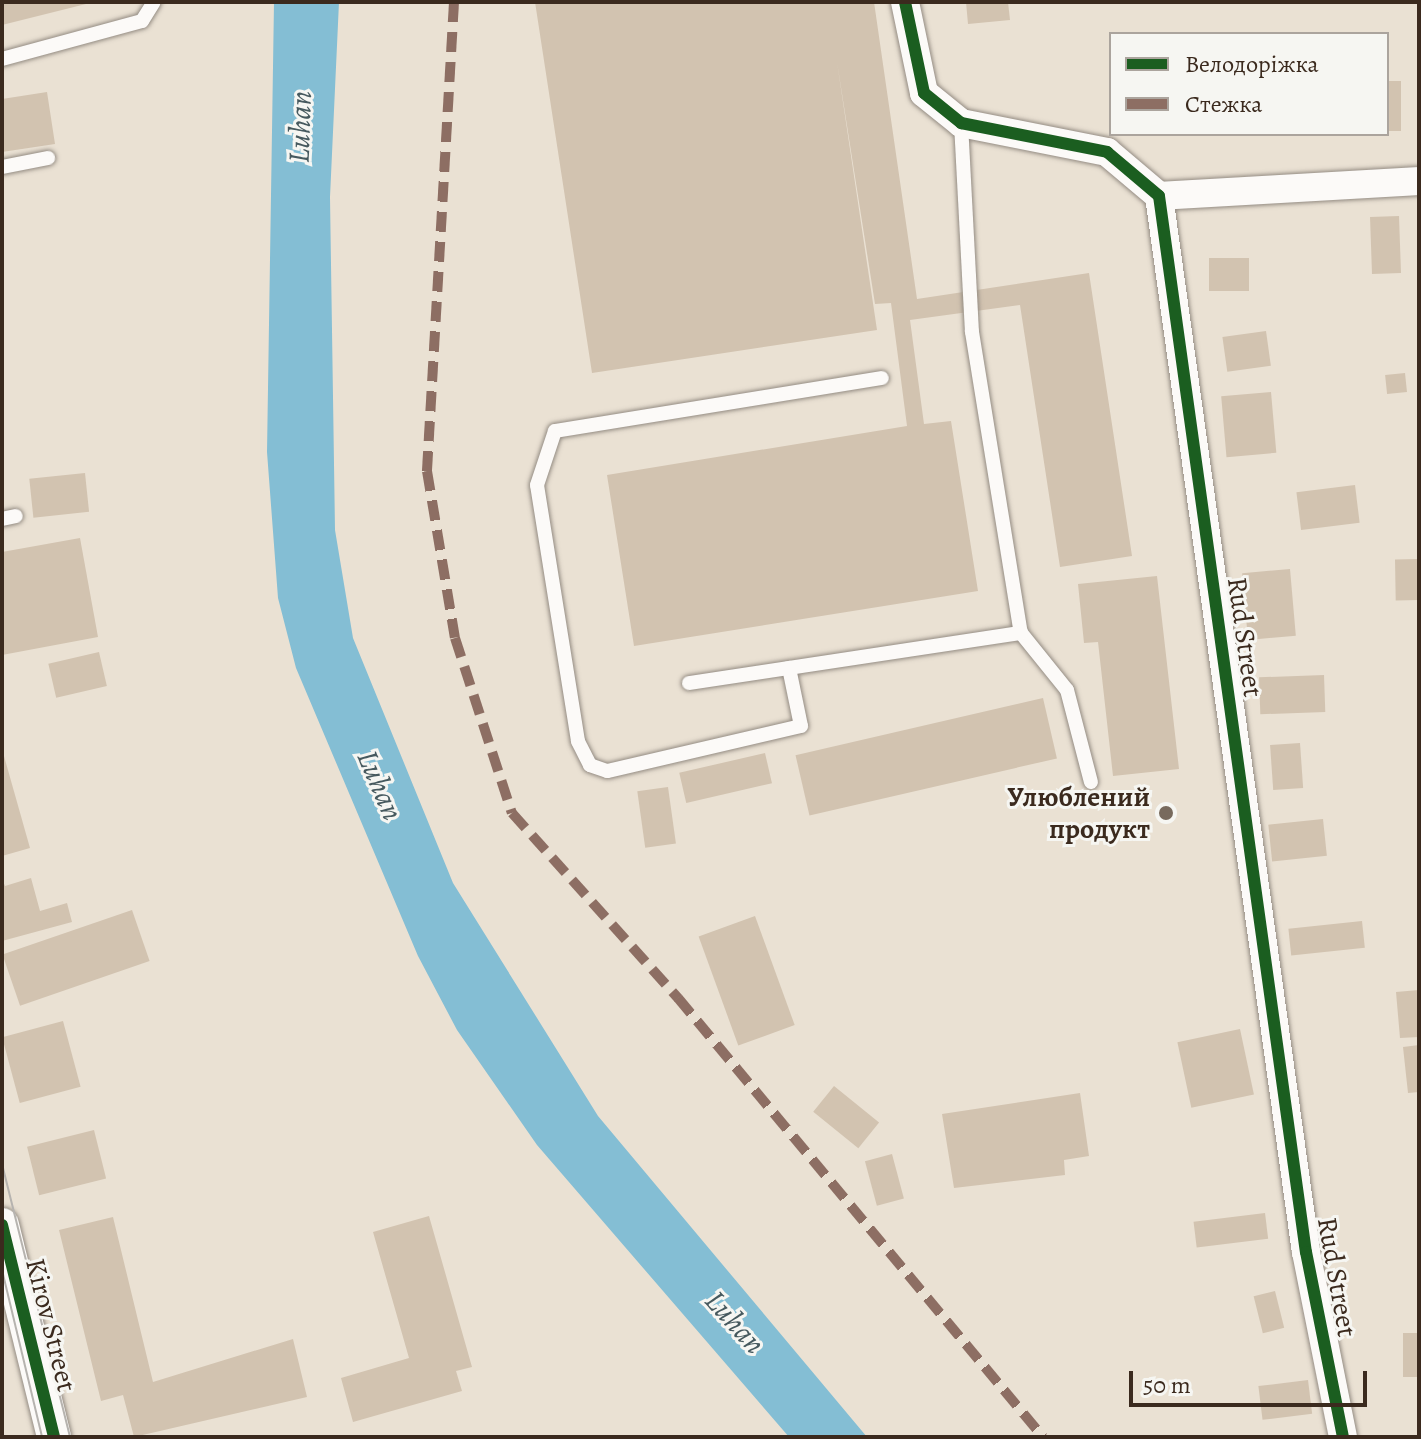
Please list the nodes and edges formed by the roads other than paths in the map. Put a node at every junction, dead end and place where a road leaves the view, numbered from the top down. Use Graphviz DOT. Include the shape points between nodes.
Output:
graph roads {
  1 [pos="154,2"];
  2 [pos="905,2"];
  3 [pos="2,59"];
  4 [pos="961,123"];
  5 [pos="48,158"];
  6 [pos="2,167"];
  7 [pos="1419,181"];
  8 [pos="1159,196"];
  9 [pos="882,378"];
  10 [pos="1021,633"];
  11 [pos="789,668"];
  12 [pos="689,683"];
  13 [pos="1091,782"];
  14 [pos="2,1225"];
  15 [pos="54,1437"];
  16 [pos="1343,1437"];
  1 -- 3 [label="lane" via="142,21"];
  2 -- 4 [label="street" via="924,93"];
  4 -- 8 [label="street" via="1107,152"];
  4 -- 10 [label="lane" via="972,332"];
  5 -- 6 [label="lane"];
  7 -- 8 [label="street"];
  8 -- 16 [label="street, Rud Street" via="1306,1252"];
  9 -- 11 [label="lane" via="555,431 537,485 578,741 590,765 607,771 801,726"];
  10 -- 11 [label="lane"];
  10 -- 13 [label="lane" via="1067,690"];
  11 -- 12 [label="lane"];
  14 -- 15 [label="street, Kirov Street"];
}
